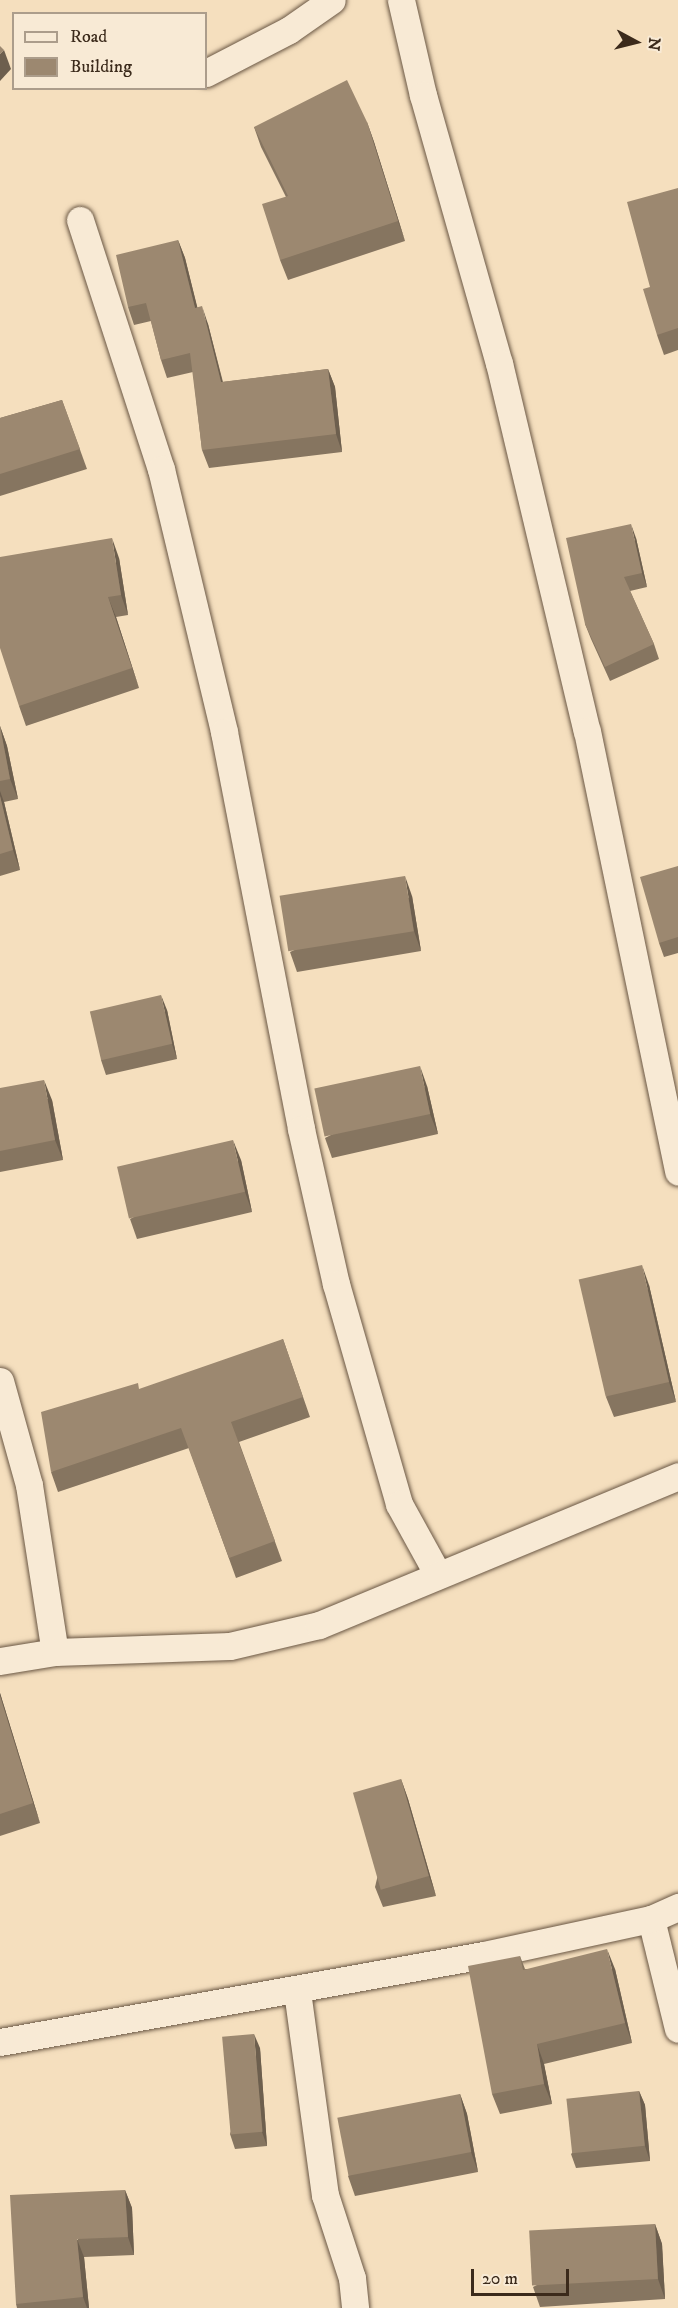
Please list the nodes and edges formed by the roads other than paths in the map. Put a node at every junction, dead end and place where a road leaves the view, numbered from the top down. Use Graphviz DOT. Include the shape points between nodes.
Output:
graph roads {
  1 [pos="332,0"];
  2 [pos="401,0"];
  3 [pos="207,72"];
  4 [pos="80,220"];
  5 [pos="678,1172"];
  6 [pos="0,1381"];
  7 [pos="678,1476"];
  8 [pos="438,1575"];
  9 [pos="55,1652"];
  10 [pos="0,1662"];
  11 [pos="678,1907"];
  12 [pos="651,1919"];
  13 [pos="297,1991"];
  14 [pos="678,2029"];
  15 [pos="0,2042"];
  16 [pos="355,2308"];
  1 -- 3 [label="street" via="288,30"];
  2 -- 5 [label="street" via="423,95 499,363 581,708"];
  4 -- 8 [label="street" via="160,469 224,732 301,1129 336,1284 399,1504"];
  6 -- 9 [label="street" via="29,1485"];
  7 -- 8 [label="street"];
  8 -- 9 [label="street" via="319,1625 230,1646"];
  9 -- 10 [label="street"];
  11 -- 12 [label="street"];
  12 -- 13 [label="street"];
  12 -- 14 [label="street"];
  13 -- 15 [label="street"];
  13 -- 16 [label="street" via="326,2194 352,2278"];
}
